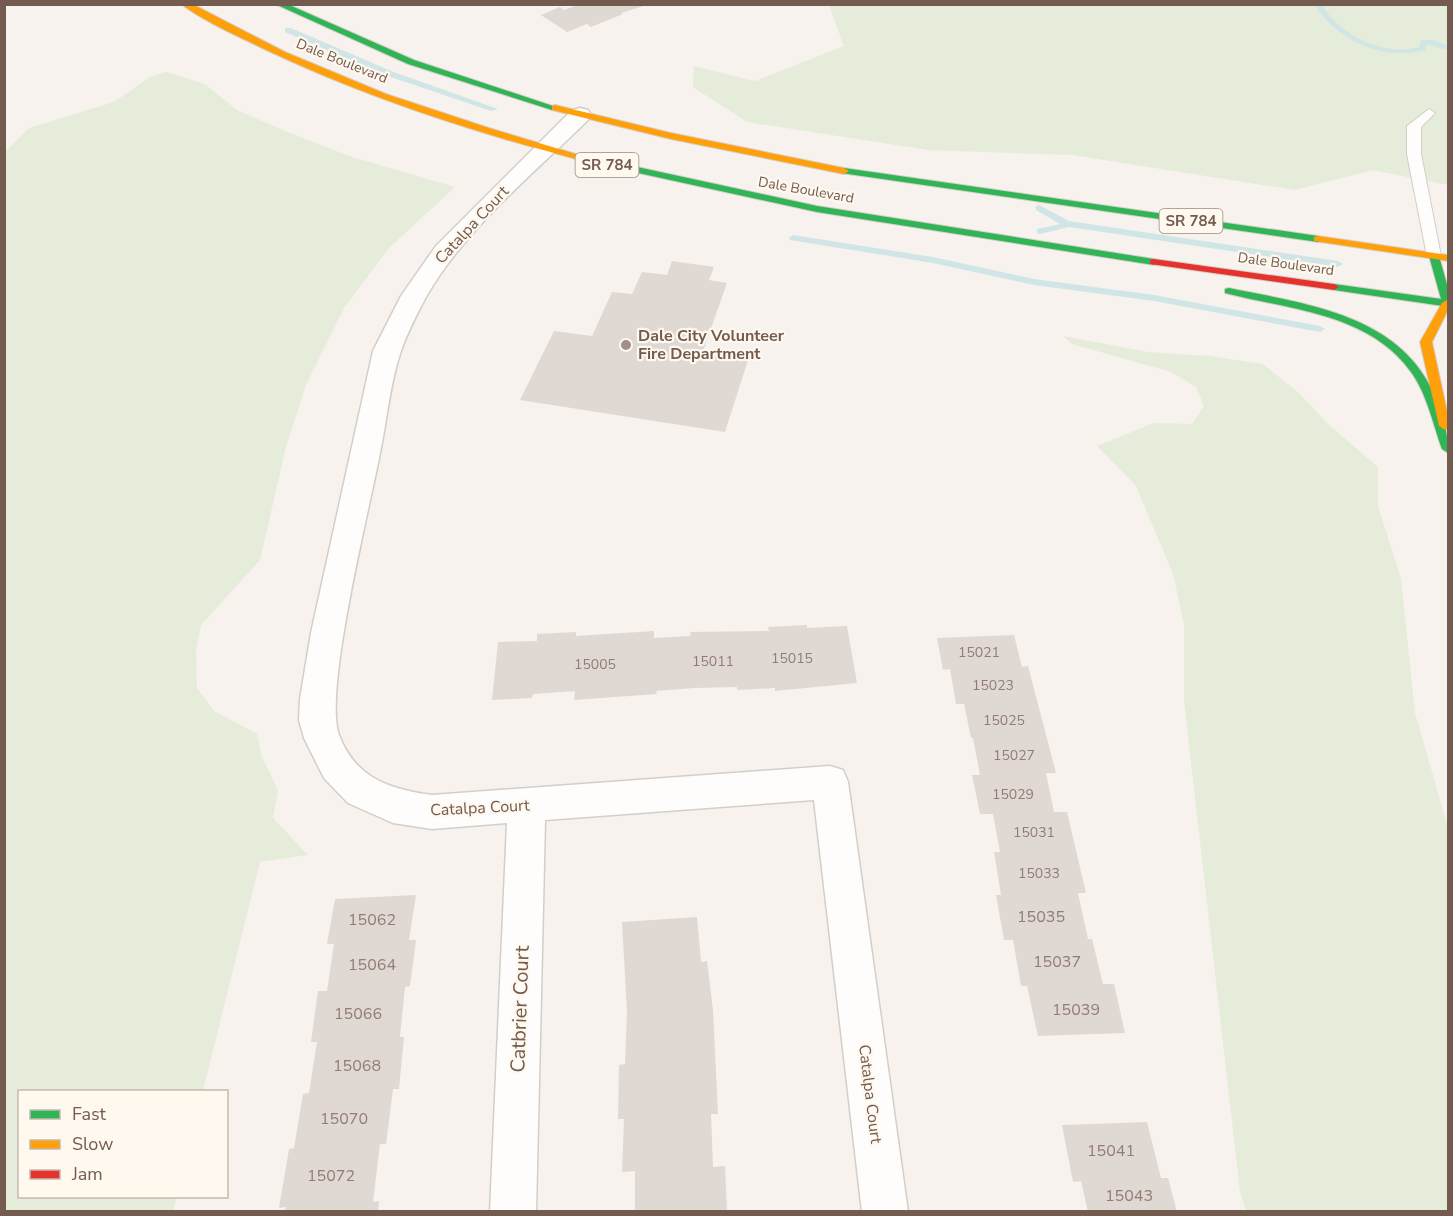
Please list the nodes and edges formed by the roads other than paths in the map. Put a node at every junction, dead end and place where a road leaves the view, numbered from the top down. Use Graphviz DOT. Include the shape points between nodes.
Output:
graph roads {
  1 [pos="186,4"];
  2 [pos="279,4"];
  3 [pos="1429,113"];
  4 [pos="580,115"];
  5 [pos="545,149"];
  6 [pos="1053,247"];
  7 [pos="1441,257"];
  8 [pos="1188,281"];
  9 [pos="1211,287"];
  10 [pos="1448,304"];
  11 [pos="1449,440"];
  12 [pos="1449,449"];
  13 [pos="528,806"];
  14 [pos="513,1212"];
  15 [pos="885,1212"];
  1 -- 5 [label="main road, Dale Boulevard / SR 784" via="267,48 324,73 455,122"];
  2 -- 4 [label="main road, Dale Boulevard / SR 784" via="430,69"];
  3 -- 7 [label="lane" via="1414,126 1414,154"];
  4 -- 5 [label="street, Catalpa Court"];
  4 -- 7 [label="main road, Dale Boulevard / SR 784" via="818,167"];
  5 -- 6 [label="main road, Dale Boulevard / SR 784" via="793,205"];
  5 -- 13 [label="street, Catalpa Court" via="445,252 414,296 387,351 328,633 317,720 337,767 361,790 393,806 432,812"];
  6 -- 8 [label="main road"];
  6 -- 10 [label="main road, Dale Boulevard / SR 784"];
  7 -- 10 [label="main road"];
  9 -- 12 [label="main road" via="1348,322 1382,340 1412,365"];
  10 -- 11 [label="main road" via="1426,342"];
  13 -- 14 [label="street, Catbrier Court"];
  13 -- 15 [label="street, Catalpa Court" via="830,782"];
}
